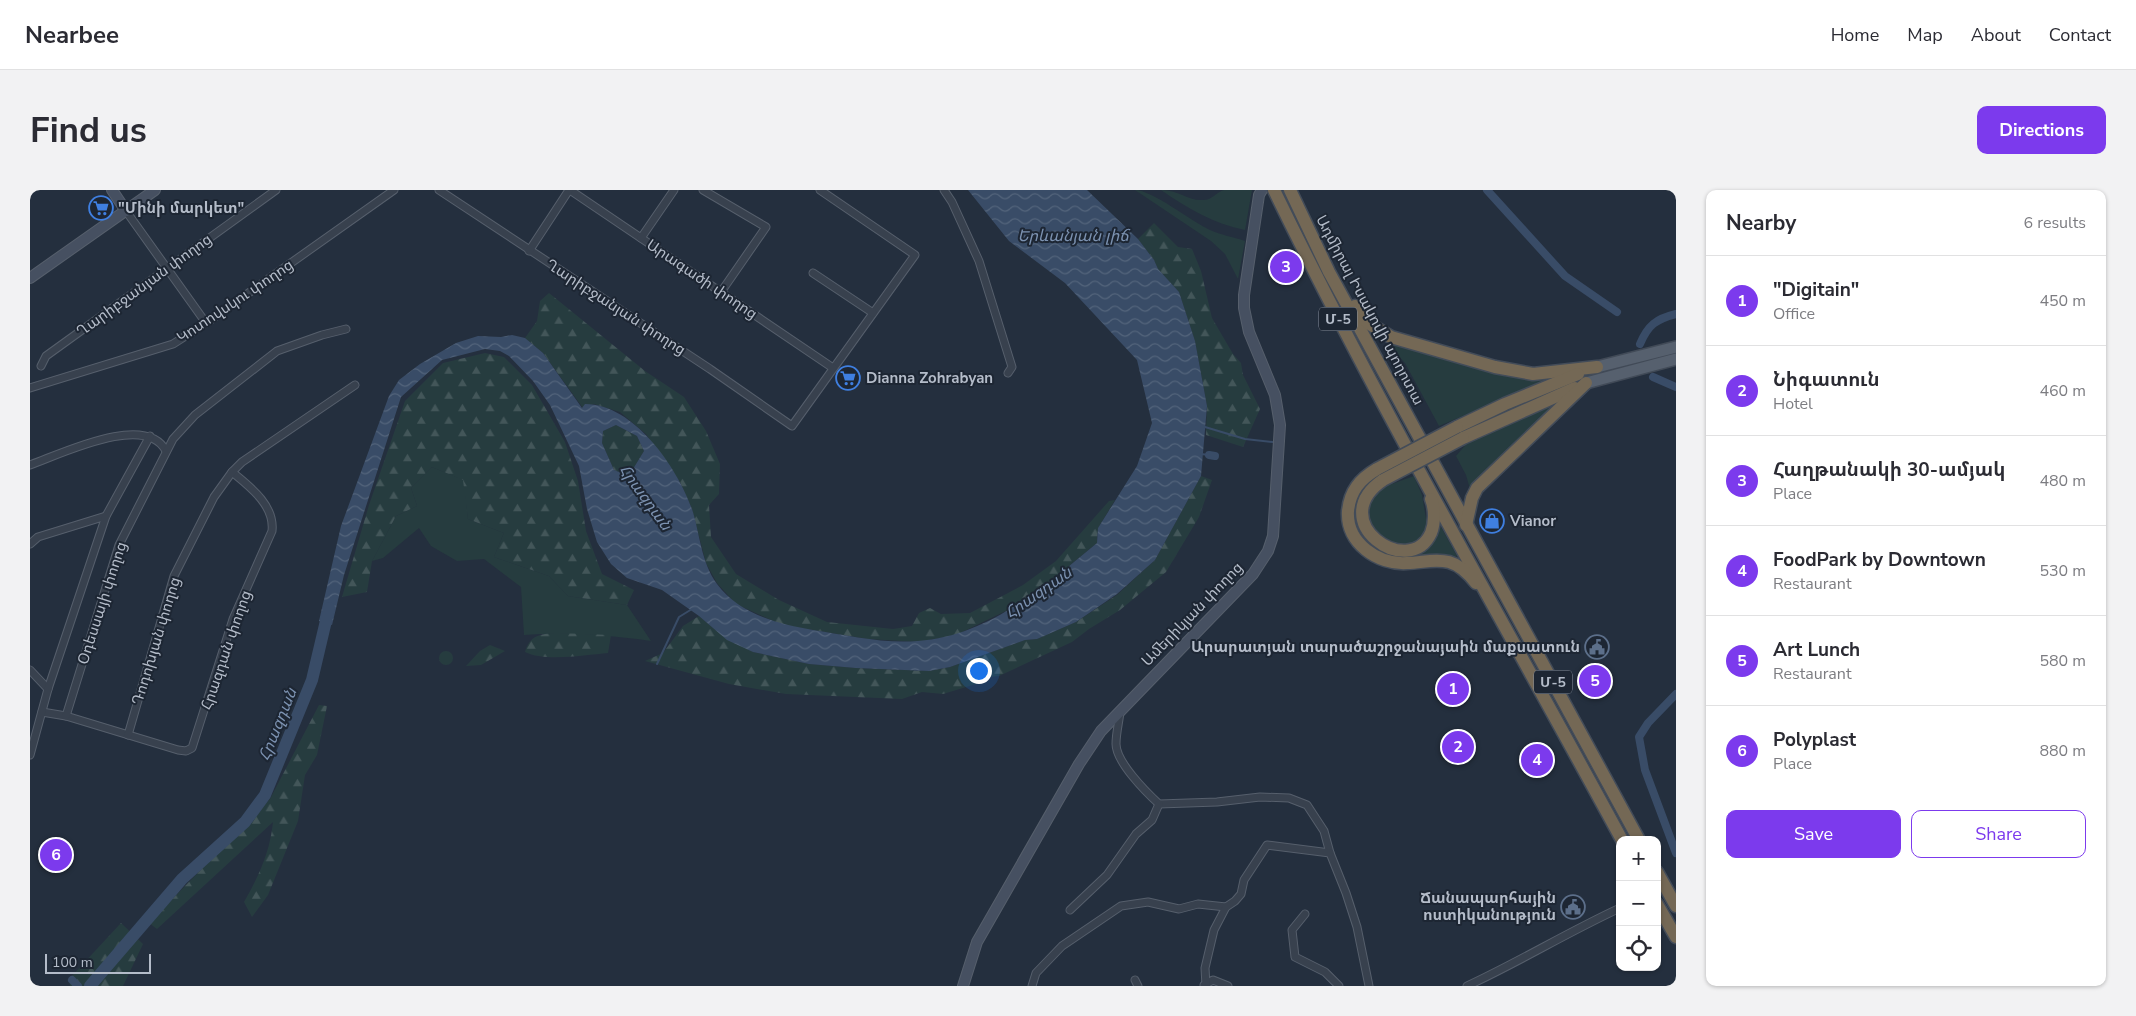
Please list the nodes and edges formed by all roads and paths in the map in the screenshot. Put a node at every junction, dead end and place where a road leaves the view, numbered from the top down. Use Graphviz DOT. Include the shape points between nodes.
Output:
graph roads {
  1 [pos="112,190"];
  2 [pos="155,190"];
  3 [pos="276,190"];
  4 [pos="394,190"];
  5 [pos="439,190"];
  6 [pos="570,190"];
  7 [pos="674,190"];
  8 [pos="703,190"];
  9 [pos="820,190"];
  10 [pos="944,190"];
  11 [pos="1262,190"];
  12 [pos="1274,190"];
  13 [pos="1290,190"];
  14 [pos="126,211"];
  15 [pos="641,238"];
  16 [pos="529,250"];
  17 [pos="167,268"];
  18 [pos="1329,272"];
  19 [pos="813,273"];
  20 [pos="30,278"];
  21 [pos="721,292"];
  22 [pos="873,313"];
  23 [pos="206,324"];
  24 [pos="346,330"];
  25 [pos="1676,347"];
  26 [pos="1632,356"];
  27 [pos="1676,359"];
  28 [pos="41,366"];
  29 [pos="1597,367"];
  30 [pos="833,368"];
  31 [pos="1636,369"];
  32 [pos="1008,373"];
  33 [pos="1586,383"];
  34 [pos="355,385"];
  35 [pos="30,388"];
  36 [pos="1460,433"];
  37 [pos="150,436"];
  38 [pos="166,451"];
  39 [pos="30,465"];
  40 [pos="232,469"];
  41 [pos="1380,474"];
  42 [pos="1424,480"];
  43 [pos="106,516"];
  44 [pos="1466,525"];
  45 [pos="30,544"];
  46 [pos="1494,604"];
  47 [pos="30,670"];
  48 [pos="48,689"];
  49 [pos="1121,710"];
  50 [pos="42,712"];
  51 [pos="66,716"];
  52 [pos="128,735"];
  53 [pos="30,755"];
  54 [pos="1159,804"];
  55 [pos="1620,836"];
  56 [pos="1637,836"];
  57 [pos="1330,853"];
  58 [pos="1661,879"];
  59 [pos="1676,906"];
  60 [pos="1226,907"];
  61 [pos="1070,910"];
  62 [pos="1616,910"];
  63 [pos="1661,911"];
  64 [pos="1305,914"];
  65 [pos="1676,937"];
  66 [pos="963,986"];
  67 [pos="1032,986"];
  68 [pos="1205,986"];
  69 [pos="1228,986"];
  70 [pos="1338,986"];
  71 [pos="1369,986"];
  72 [pos="1467,986"];
  1 -- 14 [label="street"];
  2 -- 14 [label="street"];
  3 -- 17 [label="street, Ղարիբջանյան փողոց"];
  4 -- 23 [label="street, Կոտովսկու փողոց"];
  5 -- 16 [label="street, Ղարիբջանյան փողոց"];
  6 -- 15 [label="street, Արագածի փողոց"];
  6 -- 16 [label="street"];
  7 -- 15 [label="street"];
  8 -- 21 [label="street" via="766,227"];
  9 -- 22 [label="street" via="915,255"];
  10 -- 32 [label="street" via="979,261 1012,367"];
  11 -- 49 [label="street, Ամերիկյան փողոց" via="1244,295 1249,332 1275,395 1280,425 1274,536 1253,574"];
  12 -- 42 [label="highway, Ադմիրալ Իսակովի պողոտա / Մ-5"];
  13 -- 18 [label="highway, Ադմիրալ Իսակովի պողոտա / Մ-5"];
  14 -- 17 [label="street"];
  14 -- 20 [label="street"];
  15 -- 21 [label="street, Արագածի փողոց"];
  16 -- 30 [label="street, Ղարիբջանյան փողոց" via="710,368 792,426"];
  17 -- 23 [label="street"];
  17 -- 28 [label="street, Ղարիբջանյան փողոց" via="46,356"];
  18 -- 29 [label="highway" via="1368,323 1391,338 1519,372 1547,374"];
  18 -- 44 [label="highway, Ադմիրալ Իսակովի պողոտա / Մ-5"];
  19 -- 22 [label="street"];
  21 -- 30 [label="street, Արագածի փողոց"];
  22 -- 30 [label="street"];
  23 -- 35 [label="street, Կոտովսկու փողոց" via="163,348"];
  24 -- 38 [label="street, Օդեսսայի փողոց" via="277,351 195,415"];
  25 -- 26 [label="main road"];
  26 -- 29 [label="main road"];
  26 -- 31 [label="street"];
  27 -- 31 [label="main road"];
  29 -- 36 [label="highway" via="1505,404"];
  31 -- 33 [label="main road"];
  33 -- 36 [label="highway"];
  33 -- 44 [label="highway" via="1477,488"];
  34 -- 40 [label="street, Դոդոխյան փողոց"];
  36 -- 41 [label="highway, bridge"];
  37 -- 38 [label="street" via="159,441"];
  37 -- 39 [label="street" via="116,436"];
  37 -- 43 [label="street, Օդեսսայի փողոց"];
  38 -- 51 [label="street, Օդեսսայի փողոց" via="119,545"];
  40 -- 52 [label="street, Դոդոխյան փողոց" via="174,576"];
  40 -- 52 [label="street, Հրազդան փողոց" via="263,501 272,522 272,531 233,619 192,748 183,751"];
  41 -- 42 [label="highway" via="1362,506 1365,525 1380,544 1405,551 1424,543 1432,530 1432,503"];
  41 -- 46 [label="highway" via="1367,475 1353,491 1349,507 1350,530 1361,546 1387,562 1408,564 1434,560 1453,563 1471,576"];
  42 -- 46 [label="highway, Ադմիրալ Իսակովի պողոտա / Մ-5"];
  43 -- 45 [label="street" via="38,537"];
  43 -- 48 [label="street, Օդեսսայի փողոց"];
  44 -- 56 [label="highway, Ադմիրալ Իսակովի պողոտա / Մ-5"];
  46 -- 55 [label="highway, Ադմիրալ Իսակովի պողոտա / Մ-5"];
  47 -- 48 [label="street"];
  48 -- 50 [label="street, Օդեսսայի փողոց"];
  49 -- 54 [label="street" via="1116,746 1142,788"];
  49 -- 66 [label="street, Ամերիկյան փողոց" via="1101,731 1079,764 978,942"];
  50 -- 51 [label="street"];
  50 -- 53 [label="street, Օդեսսայի փողոց"];
  51 -- 52 [label="street"];
  54 -- 57 [label="street" via="1289,798 1307,805 1324,830"];
  54 -- 61 [label="street" via="1152,820 1136,834 1108,875"];
  57 -- 60 [label="street" via="1267,845 1244,880 1241,894"];
  57 -- 71 [label="street" via="1357,927"];
  58 -- 59 [label="highway"];
  60 -- 67 [label="street" via="1198,904 1179,909 1148,902 1122,906 1062,946 1036,973"];
  60 -- 68 [label="street" via="1214,930 1205,968"];
  62 -- 72 [label="street"];
  63 -- 65 [label="highway"];
  64 -- 70 [label="street" via="1292,930 1295,957 1325,972"];
  68 -- 69 [label="street" via="1213,980"];
}
